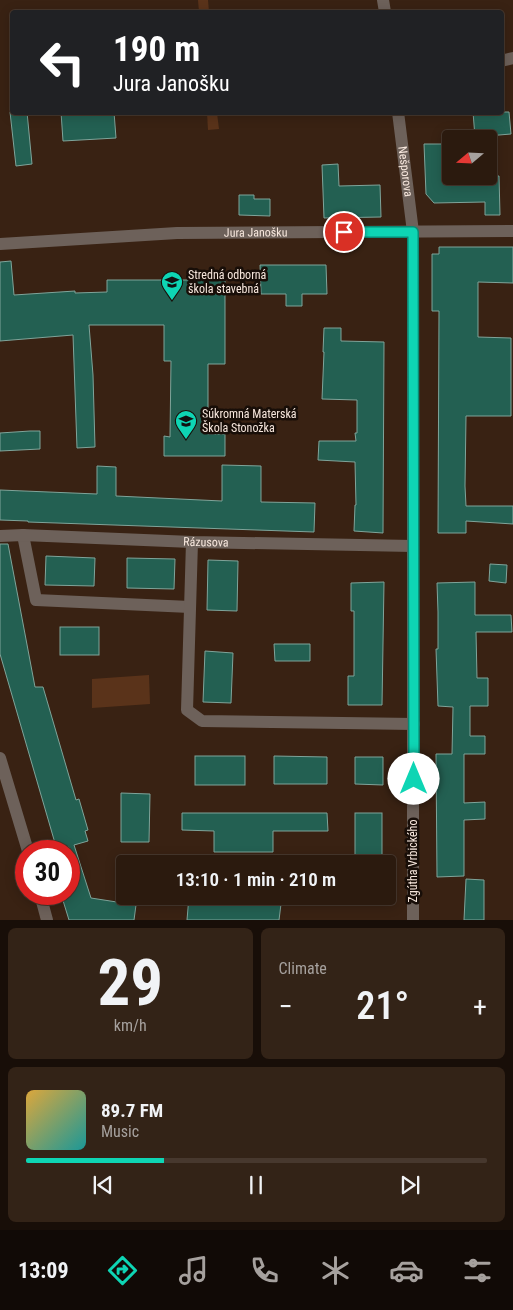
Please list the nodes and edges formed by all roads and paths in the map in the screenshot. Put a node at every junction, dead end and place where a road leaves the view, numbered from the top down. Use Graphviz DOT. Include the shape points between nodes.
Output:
graph roads {
  1 [pos="398,115"];
  2 [pos="513,231"];
  3 [pos="413,232"];
  4 [pos="0,244"];
  5 [pos="22,535"];
  6 [pos="0,536"];
  7 [pos="192,542"];
  8 [pos="413,546"];
  9 [pos="190,607"];
  10 [pos="414,724"];
  11 [pos="0,758"];
  12 [pos="25,840"];
  13 [pos="43,905"];
  14 [pos="47,920"];
  15 [pos="413,920"];
  1 -- 3 [label="street, Nešporova"];
  2 -- 3 [label="street, Jura Janošku"];
  3 -- 4 [label="street, Jura Janošku" via="177,233"];
  3 -- 8 [label="street, Zgútha Vrbického"];
  5 -- 6 [label="street, Rázusova"];
  5 -- 7 [label="street, Rázusova"];
  5 -- 9 [label="street" via="36,600"];
  7 -- 8 [label="street, Rázusova"];
  7 -- 9 [label="street"];
  8 -- 10 [label="street, Zgútha Vrbického"];
  9 -- 10 [label="street" via="187,710 202,720"];
  10 -- 15 [label="street, Zgútha Vrbického"];
  11 -- 12 [label="street"];
  13 -- 14 [label="street"];
}
